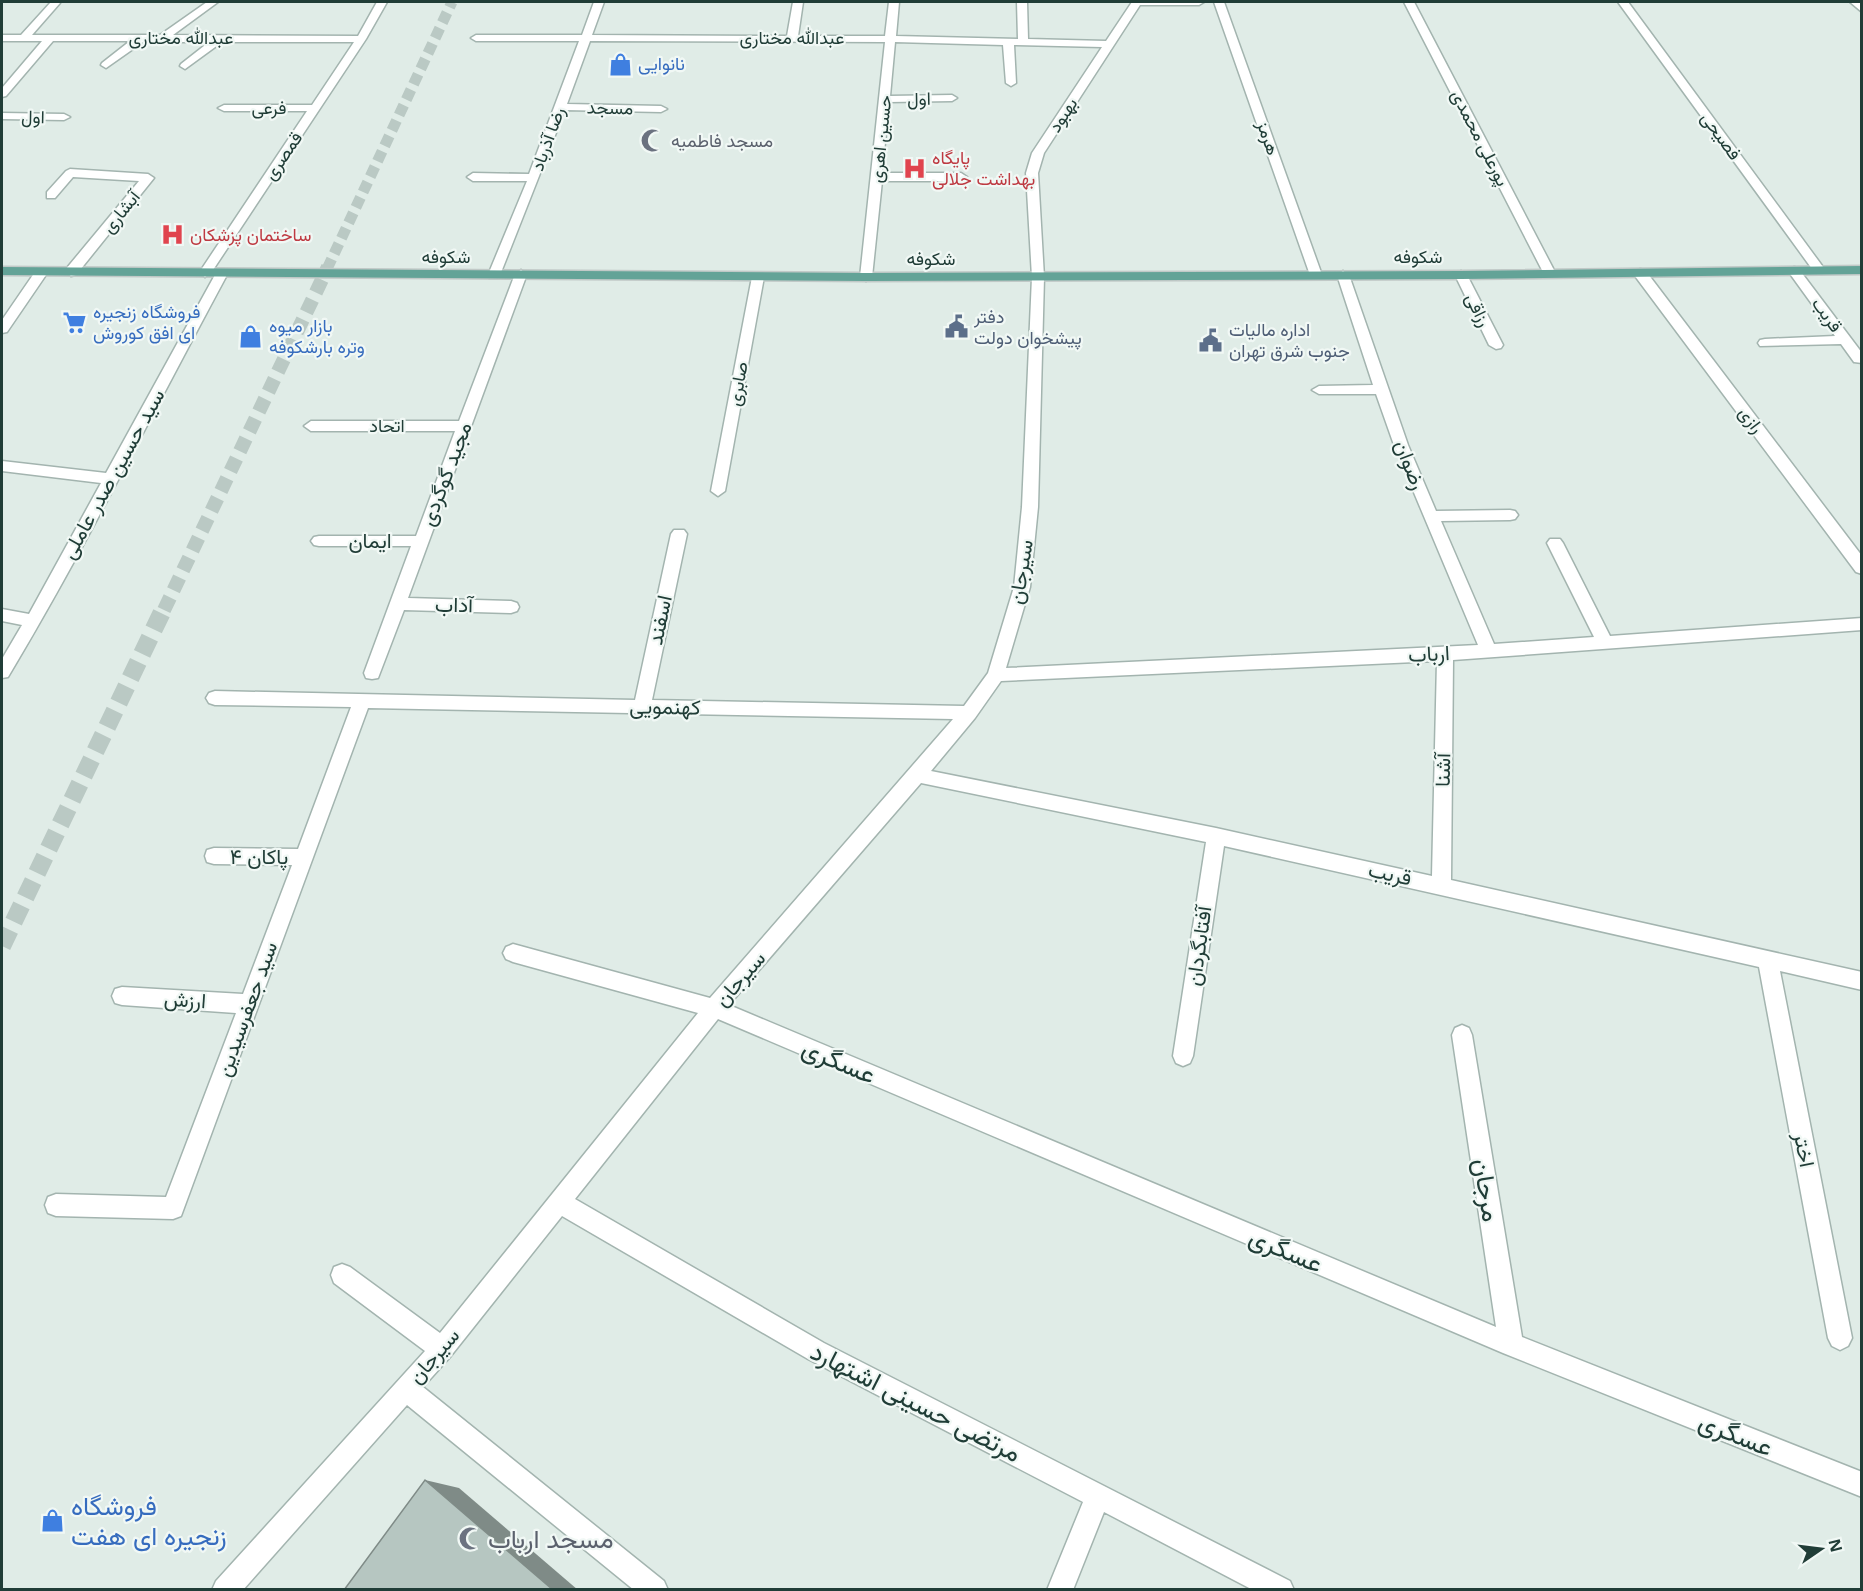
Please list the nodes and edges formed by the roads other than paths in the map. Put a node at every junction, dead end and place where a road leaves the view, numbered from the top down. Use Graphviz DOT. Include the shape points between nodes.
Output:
graph roads {
  1 [pos="213,2"];
  2 [pos="382,2"];
  3 [pos="599,2"];
  4 [pos="798,2"];
  5 [pos="894,2"];
  6 [pos="1022,2"];
  7 [pos="1137,2"];
  8 [pos="1199,2"];
  9 [pos="1219,2"];
  10 [pos="1409,2"];
  11 [pos="1623,2"];
  12 [pos="1855,2"];
  13 [pos="56,3"];
  14 [pos="1862,9"];
  15 [pos="2,38"];
  16 [pos="24,38"];
  17 [pos="50,38"];
  18 [pos="141,38"];
  19 [pos="476,38"];
  20 [pos="792,38"];
  21 [pos="163,39"];
  22 [pos="219,39"];
  23 [pos="361,39"];
  24 [pos="584,39"];
  25 [pos="892,39"];
  26 [pos="1008,40"];
  27 [pos="1023,41"];
  28 [pos="1109,44"];
  29 [pos="106,65"];
  30 [pos="185,66"];
  31 [pos="1011,83"];
  32 [pos="2,94"];
  33 [pos="952,98"];
  34 [pos="885,99"];
  35 [pos="560,107"];
  36 [pos="224,108"];
  37 [pos="315,108"];
  38 [pos="661,109"];
  39 [pos="2,116"];
  40 [pos="64,117"];
  41 [pos="473,177"];
  42 [pos="877,177"];
  43 [pos="962,177"];
  44 [pos="534,178"];
  45 [pos="51,195"];
  46 [pos="1819,270"];
  47 [pos="1862,270"];
  48 [pos="2,271"];
  49 [pos="1794,271"];
  50 [pos="42,272"];
  51 [pos="71,272"];
  52 [pos="205,273"];
  53 [pos="222,273"];
  54 [pos="1640,273"];
  55 [pos="521,274"];
  56 [pos="1550,274"];
  57 [pos="494,275"];
  58 [pos="1316,275"];
  59 [pos="1343,275"];
  60 [pos="1461,275"];
  61 [pos="758,277"];
  62 [pos="866,277"];
  63 [pos="1038,277"];
  64 [pos="2,329"];
  65 [pos="1845,340"];
  66 [pos="1765,343"];
  67 [pos="1496,345"];
  68 [pos="1859,359"];
  69 [pos="1383,389"];
  70 [pos="1319,390"];
  71 [pos="311,426"];
  72 [pos="464,426"];
  73 [pos="2,466"];
  74 [pos="111,479"];
  75 [pos="718,491"];
  76 [pos="1510,515"];
  77 [pos="1430,516"];
  78 [pos="679,534"];
  79 [pos="319,541"];
  80 [pos="421,541"];
  81 [pos="1555,543"];
  82 [pos="1862,568"];
  83 [pos="398,604"];
  84 [pos="511,607"];
  85 [pos="2,615"];
  86 [pos="33,621"];
  87 [pos="1862,624"];
  88 [pos="1605,642"];
  89 [pos="1488,650"];
  90 [pos="1445,654"];
  91 [pos="2,672"];
  92 [pos="372,673"];
  93 [pos="996,675"];
  94 [pos="215,698"];
  95 [pos="362,701"];
  96 [pos="642,706"];
  97 [pos="969,713"];
  98 [pos="917,775"];
  99 [pos="1216,836"];
  100 [pos="214,856"];
  101 [pos="303,857"];
  102 [pos="1441,886"];
  103 [pos="513,953"];
  104 [pos="1768,961"];
  105 [pos="1862,981"];
  106 [pos="122,996"];
  107 [pos="248,1004"];
  108 [pos="714,1008"];
  109 [pos="1462,1035"];
  110 [pos="1183,1056"];
  111 [pos="558,1202"];
  112 [pos="56,1205"];
  113 [pos="342,1275"];
  114 [pos="1840,1338"];
  115 [pos="1511,1345"];
  116 [pos="442,1349"];
  117 [pos="405,1388"];
  118 [pos="1862,1485"];
  119 [pos="1098,1495"];
  120 [pos="225,1590"];
  121 [pos="655,1590"];
  122 [pos="1060,1590"];
  123 [pos="1281,1590"];
  1 -- 21 [label="street"];
  2 -- 23 [label="street, قمصری"];
  3 -- 24 [label="street, رضا آذرباد"];
  4 -- 20 [label="street"];
  5 -- 25 [label="street, حسین اهری"];
  6 -- 27 [label="street"];
  7 -- 8 [label="street"];
  7 -- 28 [label="street, بهبود"];
  9 -- 58 [label="street, هرمز"];
  10 -- 56 [label="street, پورعلی محمدی"];
  11 -- 46 [label="street, فصیحی"];
  12 -- 14 [label="street"];
  13 -- 16 [label="street"];
  15 -- 16 [label="street, عبدالله مختاری"];
  16 -- 17 [label="street, عبدالله مختاری"];
  17 -- 18 [label="street, عبدالله مختاری"];
  17 -- 32 [label="street"];
  18 -- 21 [label="street, عبدالله مختاری"];
  18 -- 29 [label="street"];
  19 -- 24 [label="street, عبدالله مختاری"];
  20 -- 24 [label="street, عبدالله مختاری"];
  20 -- 25 [label="street, عبدالله مختاری"];
  21 -- 22 [label="street, عبدالله مختاری"];
  22 -- 23 [label="street, عبدالله مختاری"];
  22 -- 30 [label="street"];
  23 -- 37 [label="street, قمصری"];
  24 -- 35 [label="street, رضا آذرباد"];
  25 -- 26 [label="street, عبدالله مختاری"];
  25 -- 34 [label="street, حسین اهری"];
  26 -- 27 [label="street, عبدالله مختاری"];
  26 -- 31 [label="street"];
  27 -- 28 [label="street, عبدالله مختاری"];
  28 -- 63 [label="street, بهبود" via="1035,162 1032,173"];
  33 -- 34 [label="street, اول"];
  34 -- 42 [label="street, حسین اهری"];
  35 -- 38 [label="street, مسجد"];
  35 -- 44 [label="street, رضا آذرباد"];
  36 -- 37 [label="street, فرعی"];
  37 -- 52 [label="street, قمصری"];
  39 -- 40 [label="street, اول"];
  41 -- 44 [label="street"];
  42 -- 43 [label="street"];
  42 -- 62 [label="street, حسین اهری"];
  44 -- 57 [label="street, رضا آذرباد"];
  45 -- 51 [label="street, آبشاری" via="70,173 148,178"];
  46 -- 47 [label="main road, شکوفه"];
  46 -- 49 [label="main road, شکوفه"];
  48 -- 50 [label="main road, شکوفه"];
  49 -- 54 [label="main road, شکوفه"];
  49 -- 65 [label="street, قریب"];
  50 -- 51 [label="main road, شکوفه"];
  50 -- 64 [label="street"];
  51 -- 52 [label="main road, شکوفه"];
  52 -- 53 [label="main road, شکوفه"];
  53 -- 57 [label="main road, شکوفه"];
  53 -- 74 [label="street, سید حسین صدر عاملی"];
  54 -- 56 [label="main road, شکوفه"];
  54 -- 82 [label="street, رازی"];
  55 -- 57 [label="main road, شکوفه"];
  55 -- 61 [label="main road, شکوفه"];
  55 -- 72 [label="street, مجید گوگردی"];
  56 -- 60 [label="main road, شکوفه"];
  58 -- 59 [label="main road, شکوفه"];
  58 -- 63 [label="main road, شکوفه"];
  59 -- 60 [label="main road, شکوفه"];
  59 -- 69 [label="street, رضوان"];
  60 -- 67 [label="street, رزاقی"];
  61 -- 62 [label="main road, شکوفه"];
  61 -- 75 [label="street, صابری"];
  62 -- 63 [label="main road, شکوفه"];
  63 -- 93 [label="street, سیرجان" via="1028,530 1022,587"];
  65 -- 66 [label="street"];
  65 -- 68 [label="street, قریب"];
  69 -- 70 [label="street"];
  69 -- 77 [label="street, رضوان"];
  71 -- 72 [label="street, اتحاد"];
  72 -- 80 [label="street, مجید گوگردی"];
  73 -- 74 [label="street"];
  74 -- 86 [label="street, سید حسین صدر عاملی"];
  76 -- 77 [label="street"];
  77 -- 89 [label="street, رضوان"];
  78 -- 96 [label="street, اسفند"];
  79 -- 80 [label="street, ایمان"];
  80 -- 83 [label="street, مجید گوگردی"];
  81 -- 88 [label="street"];
  83 -- 84 [label="street, آداب"];
  83 -- 92 [label="street, مجید گوگردی"];
  85 -- 86 [label="street"];
  86 -- 91 [label="street, سید حسین صدر عاملی"];
  87 -- 88 [label="street, ارباب"];
  88 -- 89 [label="street, ارباب"];
  89 -- 90 [label="street, ارباب"];
  90 -- 93 [label="street, ارباب"];
  90 -- 102 [label="street, آشنا"];
  93 -- 97 [label="street, سیرجان"];
  94 -- 95 [label="street, کهنمویی"];
  95 -- 96 [label="street, کهنمویی"];
  95 -- 101 [label="street, سید جعفرسیدین"];
  96 -- 97 [label="street, کهنمویی"];
  97 -- 98 [label="street, سیرجان"];
  98 -- 99 [label="street, قریب"];
  98 -- 108 [label="street, سیرجان"];
  99 -- 102 [label="street, قریب"];
  99 -- 110 [label="street, آفتابگردان"];
  100 -- 101 [label="street, پاکان ۴"];
  101 -- 107 [label="street, سید جعفرسیدین"];
  102 -- 104 [label="street, قریب"];
  103 -- 108 [label="street, عسگری"];
  104 -- 105 [label="street, قریب"];
  104 -- 114 [label="street, اختر"];
  106 -- 107 [label="street, ارزش"];
  107 -- 112 [label="street, سید جعفرسیدین" via="173,1208"];
  108 -- 111 [label="street, سیرجان"];
  108 -- 115 [label="street, عسگری"];
  109 -- 115 [label="street, مرجان"];
  111 -- 116 [label="street, سیرجان"];
  111 -- 119 [label="street, مرتضی حسینی اشتهارد" via="816,1351"];
  113 -- 116 [label="street"];
  115 -- 118 [label="street, عسگری"];
  116 -- 117 [label="street, سیرجان"];
  117 -- 120 [label="street, سیرجان"];
  117 -- 121 [label="street"];
  119 -- 122 [label="street"];
  119 -- 123 [label="street, مرتضی حسینی اشتهارد"];
}
